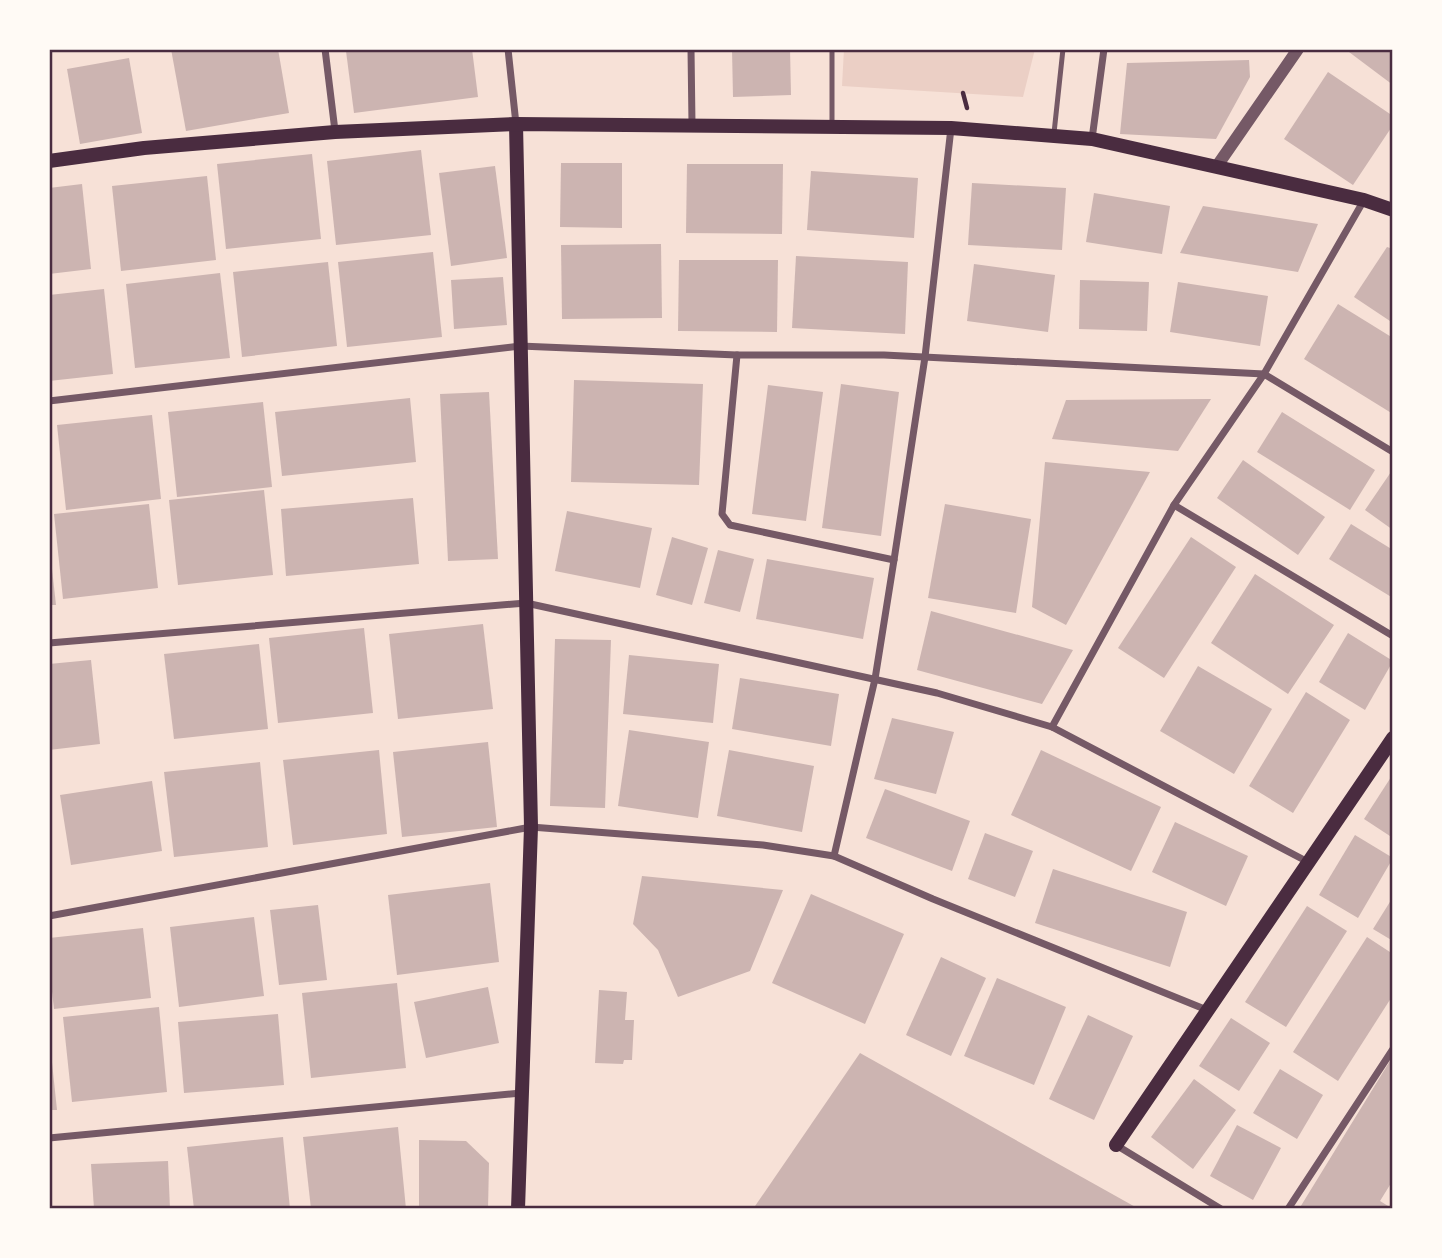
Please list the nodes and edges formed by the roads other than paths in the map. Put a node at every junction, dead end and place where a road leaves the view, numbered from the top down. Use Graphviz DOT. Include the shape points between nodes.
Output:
graph roads {
  1 [pos="325,49"];
  2 [pos="508,49"];
  3 [pos="691,49"];
  4 [pos="832,49"];
  5 [pos="1063,49"];
  6 [pos="1104,49"];
  7 [pos="1298,49"];
  8 [pos="516,124"];
  9 [pos="692,124"];
  10 [pos="832,128"];
  11 [pos="951,128"];
  12 [pos="335,132"];
  13 [pos="1054,136"];
  14 [pos="1092,139"];
  15 [pos="49,160"];
  16 [pos="1217,166"];
  17 [pos="1364,200"];
  18 [pos="1393,210"];
  19 [pos="520,346"];
  20 [pos="737,355"];
  21 [pos="925,357"];
  22 [pos="1264,374"];
  23 [pos="49,401"];
  24 [pos="1393,452"];
  25 [pos="1174,505"];
  26 [pos="894,560"];
  27 [pos="526,603"];
  28 [pos="1393,636"];
  29 [pos="49,643"];
  30 [pos="875,679"];
  31 [pos="1052,727"];
  32 [pos="1393,738"];
  33 [pos="531,827"];
  34 [pos="834,856"];
  35 [pos="1309,863"];
  36 [pos="49,916"];
  37 [pos="1208,1011"];
  38 [pos="1393,1049"];
  39 [pos="522,1093"];
  40 [pos="49,1138"];
  41 [pos="1116,1145"];
  42 [pos="518,1209"];
  43 [pos="1221,1209"];
  44 [pos="1288,1209"];
  1 -- 12 [label="street"];
  2 -- 8 [label="street"];
  3 -- 9 [label="street"];
  4 -- 10 [label="lane"];
  5 -- 13 [label="lane"];
  6 -- 14 [label="street"];
  7 -- 16 [label="street"];
  8 -- 9 [label="main road"];
  8 -- 12 [label="main road"];
  8 -- 19 [label="main road"];
  9 -- 10 [label="main road"];
  10 -- 11 [label="main road"];
  11 -- 13 [label="main road"];
  11 -- 21 [label="street"];
  12 -- 15 [label="main road"];
  13 -- 14 [label="main road"];
  14 -- 16 [label="main road"];
  16 -- 17 [label="main road"];
  17 -- 18 [label="main road"];
  17 -- 22 [label="street"];
  19 -- 20 [label="street"];
  19 -- 23 [label="street"];
  19 -- 27 [label="main road"];
  20 -- 21 [label="street"];
  20 -- 26 [label="street" via="722,514 730,525"];
  21 -- 22 [label="street"];
  21 -- 26 [label="street"];
  22 -- 24 [label="street"];
  22 -- 25 [label="street"];
  25 -- 28 [label="street"];
  25 -- 31 [label="street"];
  26 -- 30 [label="street"];
  27 -- 29 [label="street"];
  27 -- 30 [label="street"];
  27 -- 33 [label="main road"];
  30 -- 31 [label="street"];
  30 -- 34 [label="street"];
  31 -- 35 [label="street"];
  32 -- 35 [label="main road"];
  33 -- 34 [label="street" via="763,845"];
  33 -- 36 [label="street"];
  33 -- 39 [label="main road"];
  34 -- 37 [label="street"];
  35 -- 37 [label="main road"];
  37 -- 41 [label="main road"];
  38 -- 44 [label="street"];
  39 -- 40 [label="street"];
  39 -- 42 [label="main road"];
  41 -- 43 [label="street"];
}
